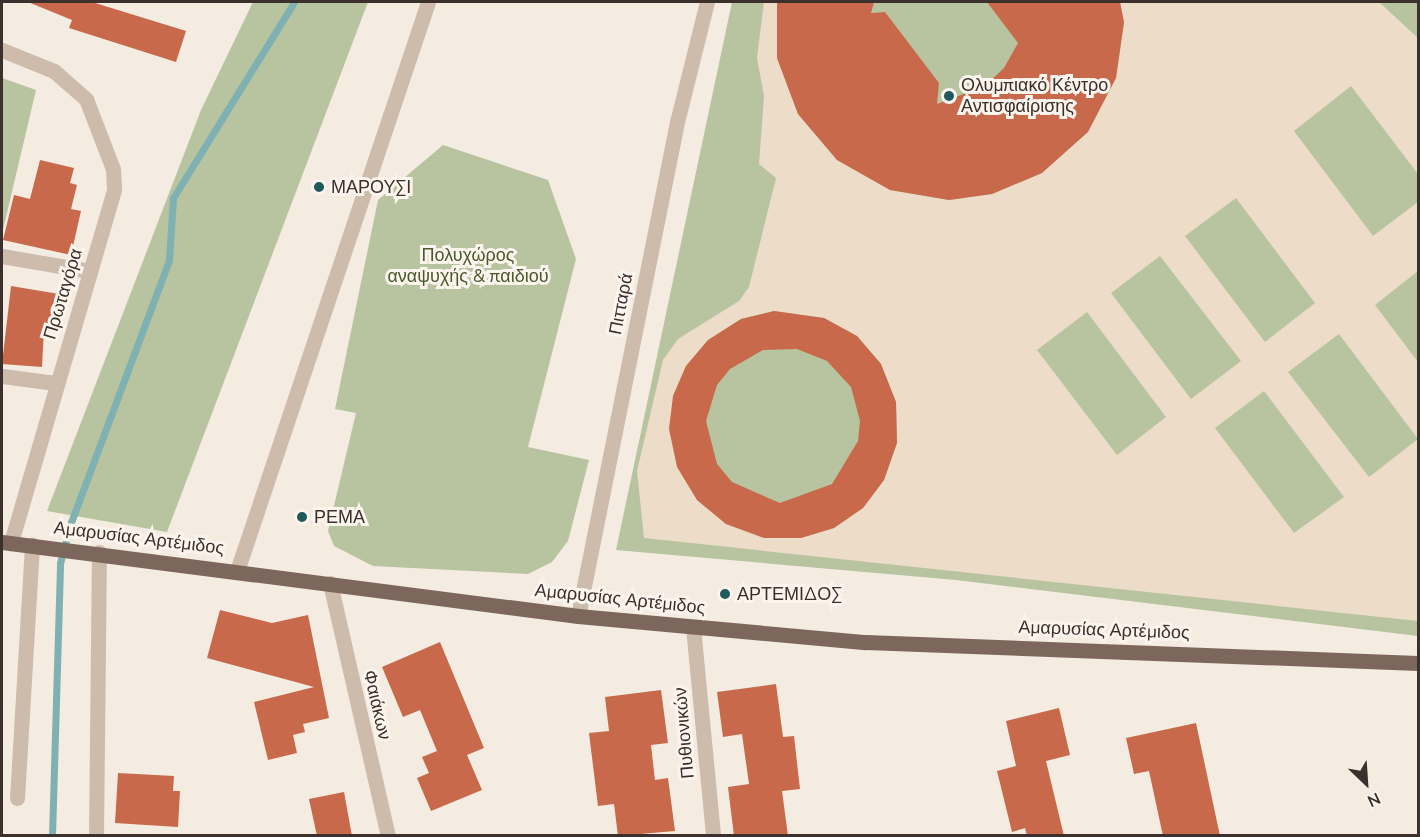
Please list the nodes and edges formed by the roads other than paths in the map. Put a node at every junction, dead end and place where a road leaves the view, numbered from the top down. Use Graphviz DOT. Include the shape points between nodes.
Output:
graph roads {
  1 [pos="428,2"];
  2 [pos="707,2"];
  3 [pos="2,50"];
  4 [pos="2,256"];
  5 [pos="90,271"];
  6 [pos="2,376"];
  7 [pos="56,383"];
  8 [pos="6,542"];
  9 [pos="32,544"];
  10 [pos="99,552"];
  11 [pos="237,571"];
  12 [pos="330,583"];
  13 [pos="578,616"];
  14 [pos="693,627"];
  15 [pos="1419,663"];
  16 [pos="17,798"];
  17 [pos="96,836"];
  18 [pos="388,836"];
  19 [pos="713,836"];
  1 -- 11 [label="street"];
  2 -- 13 [label="street, Πιτταρά" via="677,122"];
  3 -- 5 [label="street, Πρωταγόρα" via="54,72 86,99 113,169 111,208"];
  4 -- 5 [label="street"];
  5 -- 7 [label="street, Πρωταγόρα"];
  6 -- 7 [label="street"];
  7 -- 8 [label="street, Πρωταγόρα"];
  8 -- 9 [label="main road, Αμαρυσίας Αρτέμιδος"];
  9 -- 10 [label="main road, Αμαρυσίας Αρτέμιδος"];
  9 -- 16 [label="street"];
  10 -- 11 [label="main road, Αμαρυσίας Αρτέμιδος"];
  10 -- 17 [label="street"];
  11 -- 12 [label="main road, Αμαρυσίας Αρτέμιδος"];
  12 -- 13 [label="main road, Αμαρυσίας Αρτέμιδος"];
  12 -- 18 [label="street, Φαιάκων"];
  13 -- 14 [label="main road, Αμαρυσίας Αρτέμιδος"];
  14 -- 15 [label="main road, Αμαρυσίας Αρτέμιδος" via="919,646"];
  14 -- 19 [label="street, Πυθιονικών"];
}
